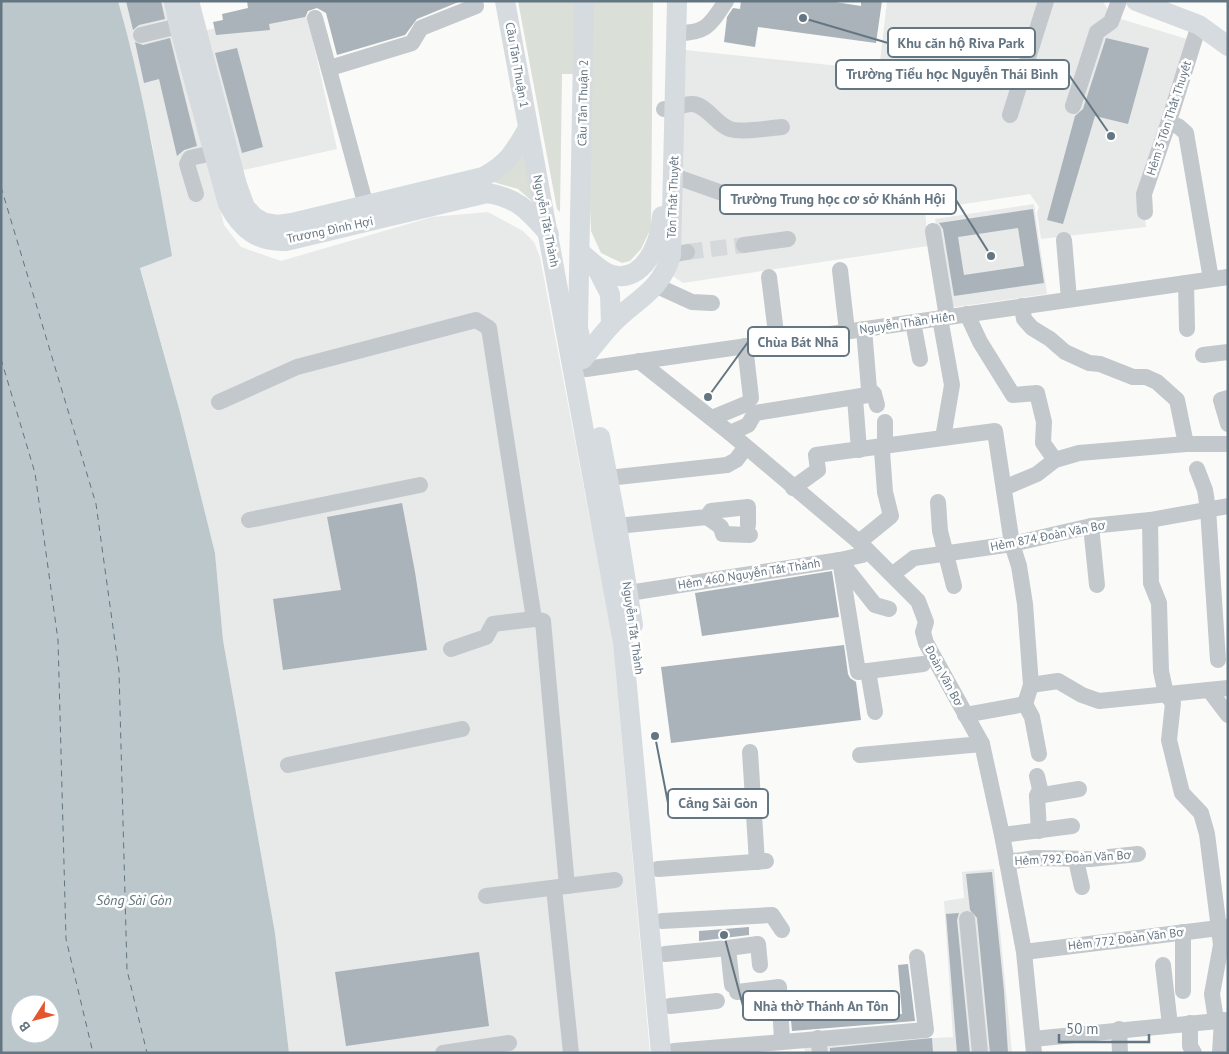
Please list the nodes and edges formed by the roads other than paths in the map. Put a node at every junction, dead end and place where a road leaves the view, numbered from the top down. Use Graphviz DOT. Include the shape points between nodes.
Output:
graph roads {
  1 [pos="505,1"];
  2 [pos="574,1"];
  3 [pos="584,1"];
  4 [pos="665,1"];
  5 [pos="677,1"];
  6 [pos="726,1"];
  7 [pos="1046,1"];
  8 [pos="1118,1"];
  9 [pos="1136,1"];
  10 [pos="185,3"];
  11 [pos="476,6"];
  12 [pos="315,18"];
  13 [pos="1199,25"];
  14 [pos="179,26"];
  15 [pos="677,33"];
  16 [pos="141,35"];
  17 [pos="1228,46"];
  18 [pos="330,68"];
  19 [pos="1073,106"];
  20 [pos="670,109"];
  21 [pos="1010,115"];
  22 [pos="1168,124"];
  23 [pos="782,127"];
  24 [pos="528,128"];
  25 [pos="213,153"];
  26 [pos="674,176"];
  27 [pos="196,194"];
  28 [pos="842,194"];
  29 [pos="576,206"];
  30 [pos="1145,212"];
  31 [pos="363,215"];
  32 [pos="933,231"];
  33 [pos="549,234"];
  34 [pos="788,239"];
  35 [pos="1064,240"];
  36 [pos="744,245"];
  37 [pos="588,258"];
  38 [pos="840,270"];
  39 [pos="769,277"];
  40 [pos="1228,277"];
  41 [pos="1211,279"];
  42 [pos="1186,283"];
  43 [pos="657,286"];
  44 [pos="1069,299"];
  45 [pos="712,303"];
  46 [pos="1022,306"];
  47 [pos="967,314"];
  48 [pos="564,315"];
  49 [pos="944,317"];
  50 [pos="913,322"];
  51 [pos="612,324"];
  52 [pos="864,329"];
  53 [pos="1188,329"];
  54 [pos="847,331"];
  55 [pos="777,341"];
  56 [pos="745,346"];
  57 [pos="1228,352"];
  58 [pos="1203,355"];
  59 [pos="920,359"];
  60 [pos="639,361"];
  61 [pos="585,364"];
  62 [pos="855,398"];
  63 [pos="1224,399"];
  64 [pos="219,402"];
  65 [pos="712,418"];
  66 [pos="885,422"];
  67 [pos="1228,424"];
  68 [pos="730,433"];
  69 [pos="943,438"];
  70 [pos="1186,444"];
  71 [pos="1228,444"];
  72 [pos="884,446"];
  73 [pos="746,447"];
  74 [pos="859,450"];
  75 [pos="1055,460"];
  76 [pos="1196,469"];
  77 [pos="608,478"];
  78 [pos="420,484"];
  79 [pos="793,488"];
  80 [pos="1004,488"];
  81 [pos="938,502"];
  82 [pos="1228,506"];
  83 [pos="1208,509"];
  84 [pos="707,517"];
  85 [pos="249,520"];
  86 [pos="1150,520"];
  87 [pos="617,526"];
  88 [pos="1091,526"];
  89 [pos="1012,544"];
  90 [pos="863,546"];
  91 [pos="945,554"];
  92 [pos="840,560"];
  93 [pos="893,574"];
  94 [pos="1097,585"];
  95 [pos="954,586"];
  96 [pos="629,593"];
  97 [pos="889,609"];
  98 [pos="534,619"];
  99 [pos="450,649"];
  100 [pos="1218,660"];
  101 [pos="923,664"];
  102 [pos="868,671"];
  103 [pos="1031,685"];
  104 [pos="1228,688"];
  105 [pos="1209,690"];
  106 [pos="1166,694"];
  107 [pos="1025,704"];
  108 [pos="875,712"];
  109 [pos="965,715"];
  110 [pos="1228,715"];
  111 [pos="462,728"];
  112 [pos="982,744"];
  113 [pos="750,752"];
  114 [pos="1039,754"];
  115 [pos="860,755"];
  116 [pos="288,765"];
  117 [pos="1037,776"];
  118 [pos="1079,789"];
  119 [pos="1037,796"];
  120 [pos="1072,826"];
  121 [pos="1039,831"];
  122 [pos="1002,835"];
  123 [pos="1138,854"];
  124 [pos="1076,860"];
  125 [pos="1007,862"];
  126 [pos="658,869"];
  127 [pos="615,880"];
  128 [pos="561,887"];
  129 [pos="1082,887"];
  130 [pos="486,896"];
  131 [pos="968,919"];
  132 [pos="662,921"];
  133 [pos="1222,928"];
  134 [pos="782,930"];
  135 [pos="1183,932"];
  136 [pos="728,948"];
  137 [pos="1024,952"];
  138 [pos="665,954"];
  139 [pos="917,957"];
  140 [pos="760,965"];
  141 [pos="1163,965"];
  142 [pos="1183,991"];
  143 [pos="717,1002"];
  144 [pos="670,1006"];
  145 [pos="1222,1020"];
  146 [pos="1190,1023"];
  147 [pos="1170,1024"];
  148 [pos="1119,1029"];
  149 [pos="509,1043"];
  150 [pos="792,1044"];
  151 [pos="819,1045"];
  152 [pos="1033,1046"];
  153 [pos="670,1052"];
  154 [pos="443,1053"];
  155 [pos="571,1053"];
  156 [pos="980,1053"];
  157 [pos="1120,1053"];
  158 [pos="1194,1053"];
  159 [pos="1220,1053"];
  1 -- 24 [label="main road, Cầu Tân Thuận 1"];
  2 -- 29 [label="main road, Cầu Tân Thuận 2"];
  3 -- 29 [label="main road, Cầu Tân Thuận 2"];
  4 -- 20 [label="main road, Tôn Thất Thuyết"];
  5 -- 15 [label="main road, Tôn Thất Thuyết"];
  6 -- 15 [label="street" via="712,23 696,33"];
  7 -- 21 [label="street"];
  8 -- 19 [label="street" via="1111,22 1097,32"];
  9 -- 13 [label="main road"];
  10 -- 14 [label="main road, Trương Đình Hợi"];
  10 -- 31 [label="main road, Trương Đình Hợi" via="245,207 265,223 278,225"];
  11 -- 18 [label="street" via="421,28 412,43"];
  12 -- 18 [label="street"];
  13 -- 17 [label="main road"];
  13 -- 22 [label="street, Hẻm 3 Tôn Thất Thuyết"];
  14 -- 16 [label="street"];
  14 -- 25 [label="main road, Trương Đình Hợi"];
  15 -- 20 [label="main road, Tôn Thất Thuyết"];
  18 -- 31 [label="street"];
  20 -- 23 [label="street" via="692,104 701,107 713,120 731,130"];
  20 -- 26 [label="main road, Tôn Thất Thuyết"];
  20 -- 37 [label="main road, Tôn Thất Thuyết" via="661,232 646,259 632,274 612,275"];
  22 -- 30 [label="street, Hẻm 3 Tôn Thất Thuyết" via="1144,194"];
  22 -- 41 [label="street" via="1178,126 1186,133"];
  24 -- 31 [label="main road, Trương Đình Hợi" via="512,156 483,177"];
  24 -- 33 [label="main road, Nguyễn Tất Thành"];
  25 -- 27 [label="street" via="190,158 187,164"];
  25 -- 31 [label="main road, Trương Đình Hợi" via="228,204 237,221 260,238 286,241"];
  26 -- 28 [label="street" via="725,194"];
  26 -- 43 [label="main road, Tôn Thất Thuyết" via="679,254"];
  29 -- 37 [label="main road, Nguyễn Tất Thành"];
  29 -- 48 [label="main road, Nguyễn Tất Thành"];
  31 -- 33 [label="main road, Trương Đình Hợi" via="487,193 507,196 528,211"];
  32 -- 49 [label="street"];
  33 -- 48 [label="main road, Nguyễn Tất Thành"];
  34 -- 36 [label="street"];
  35 -- 44 [label="street"];
  37 -- 51 [label="main road" via="610,294"];
  37 -- 61 [label="main road, Nguyễn Tất Thành" via="578,327"];
  38 -- 54 [label="street"];
  39 -- 55 [label="street"];
  40 -- 41 [label="street, Nguyễn Thần Hiến"];
  41 -- 42 [label="street, Nguyễn Thần Hiến"];
  42 -- 44 [label="street, Nguyễn Thần Hiến"];
  42 -- 53 [label="street"];
  43 -- 45 [label="street" via="692,302"];
  43 -- 51 [label="main road, Tôn Thất Thuyết"];
  44 -- 46 [label="street, Nguyễn Thần Hiến"];
  46 -- 47 [label="street, Nguyễn Thần Hiến"];
  46 -- 70 [label="street" via="1024,319 1032,328 1065,352 1133,378 1146,377 1157,382 1177,400"];
  47 -- 49 [label="street, Nguyễn Thần Hiến"];
  47 -- 75 [label="street" via="980,342 1013,395 1037,393 1044,422 1043,444"];
  48 -- 153 [label="main road, Nguyễn Tất Thành" via="624,643"];
  49 -- 50 [label="street, Nguyễn Thần Hiến"];
  49 -- 69 [label="street" via="952,385"];
  50 -- 52 [label="street, Nguyễn Thần Hiến"];
  50 -- 59 [label="street"];
  51 -- 61 [label="main road, Tôn Thất Thuyết"];
  52 -- 54 [label="street, Nguyễn Thần Hiến"];
  52 -- 62 [label="street" via="869,389 876,400"];
  54 -- 55 [label="street, Nguyễn Thần Hiến"];
  55 -- 56 [label="street, Nguyễn Thần Hiến"];
  56 -- 60 [label="street, Nguyễn Thần Hiến"];
  56 -- 65 [label="street" via="748,401"];
  57 -- 58 [label="street"];
  60 -- 61 [label="street, Nguyễn Thần Hiến"];
  60 -- 65 [label="street, Đoàn Văn Bơ"];
  61 -- 77 [label="main road, Nguyễn Tất Thành"];
  62 -- 68 [label="street" via="756,413 748,425"];
  62 -- 74 [label="street"];
  63 -- 67 [label="street"];
  64 -- 98 [label="street" via="297,367 476,320 490,328"];
  65 -- 68 [label="street, Đoàn Văn Bơ"];
  66 -- 72 [label="street"];
  68 -- 73 [label="street, Đoàn Văn Bơ"];
  69 -- 72 [label="street"];
  69 -- 80 [label="street" via="995,431"];
  70 -- 71 [label="street"];
  70 -- 75 [label="street" via="1079,453"];
  72 -- 74 [label="street"];
  72 -- 90 [label="street" via="885,492 891,516"];
  73 -- 77 [label="street" via="736,460 727,465"];
  73 -- 79 [label="street, Đoàn Văn Bơ"];
  74 -- 79 [label="street" via="816,455 818,470"];
  75 -- 80 [label="street" via="1037,474"];
  76 -- 83 [label="street" via="1205,490"];
  77 -- 87 [label="main road, Nguyễn Tất Thành"];
  78 -- 85 [label="street"];
  79 -- 90 [label="street, Đoàn Văn Bơ"];
  80 -- 89 [label="street"];
  81 -- 91 [label="street"];
  82 -- 83 [label="street, Hẻm 874 Đoàn Văn Bơ"];
  83 -- 86 [label="street, Hẻm 874 Đoàn Văn Bơ"];
  83 -- 100 [label="street"];
  84 -- 84 [label="street" via="711,511 748,507 749,530 723,534 721,527"];
  84 -- 87 [label="street"];
  86 -- 88 [label="street, Hẻm 874 Đoàn Văn Bơ"];
  86 -- 106 [label="street" via="1151,583 1159,604 1161,671"];
  87 -- 96 [label="main road, Nguyễn Tất Thành"];
  88 -- 89 [label="street, Hẻm 874 Đoàn Văn Bơ"];
  88 -- 94 [label="street"];
  89 -- 91 [label="street, Hẻm 874 Đoàn Văn Bơ"];
  89 -- 103 [label="street" via="1025,604"];
  90 -- 92 [label="street, Hẻm 460 Nguyễn Tất Thành" via="862,555"];
  90 -- 93 [label="street, Đoàn Văn Bơ"];
  91 -- 93 [label="street, Hẻm 874 Đoàn Văn Bơ" via="914,558"];
  91 -- 95 [label="street"];
  92 -- 96 [label="street, Hẻm 460 Nguyễn Tất Thành"];
  92 -- 97 [label="street" via="875,605"];
  92 -- 102 [label="street" via="858,672"];
  93 -- 109 [label="street, Đoàn Văn Bơ" via="918,601 926,622 923,632 926,643"];
  96 -- 126 [label="main road, Nguyễn Tất Thành"];
  98 -- 99 [label="street" via="493,624 486,636"];
  98 -- 128 [label="street" via="543,621"];
  101 -- 102 [label="street"];
  102 -- 108 [label="street"];
  103 -- 106 [label="street" via="1058,681 1099,701"];
  103 -- 107 [label="street"];
  104 -- 105 [label="street"];
  105 -- 106 [label="street"];
  105 -- 110 [label="street"];
  106 -- 133 [label="street" via="1173,703 1169,740 1182,793 1202,813"];
  107 -- 109 [label="street"];
  107 -- 114 [label="street" via="1032,717"];
  109 -- 112 [label="street, Đoàn Văn Bơ"];
  111 -- 116 [label="street"];
  112 -- 115 [label="street"];
  112 -- 122 [label="street, Đoàn Văn Bơ"];
  113 -- 126 [label="street" via="762,861"];
  117 -- 119 [label="street" via="1040,789"];
  118 -- 119 [label="street"];
  119 -- 121 [label="street"];
  120 -- 121 [label="street"];
  121 -- 122 [label="street"];
  122 -- 125 [label="street, Đoàn Văn Bơ"];
  123 -- 124 [label="street, Hẻm 792 Đoàn Văn Bơ"];
  124 -- 125 [label="street, Hẻm 792 Đoàn Văn Bơ" via="1035,858"];
  124 -- 129 [label="street"];
  125 -- 137 [label="street, Đoàn Văn Bơ"];
  126 -- 132 [label="main road, Nguyễn Tất Thành"];
  127 -- 128 [label="street"];
  128 -- 130 [label="street"];
  128 -- 155 [label="street"];
  131 -- 156 [label="street"];
  132 -- 134 [label="street" via="772,915"];
  132 -- 138 [label="main road, Nguyễn Tất Thành"];
  133 -- 135 [label="street, Hẻm 772 Đoàn Văn Bơ"];
  133 -- 145 [label="street" via="1212,994"];
  135 -- 137 [label="street, Hẻm 772 Đoàn Văn Bơ"];
  135 -- 142 [label="street"];
  136 -- 138 [label="street"];
  136 -- 140 [label="street" via="758,944"];
  136 -- 150 [label="street" via="734,988 779,987"];
  137 -- 152 [label="street, Đoàn Văn Bơ"];
  138 -- 144 [label="main road, Nguyễn Tất Thành"];
  139 -- 151 [label="street" via="926,1030"];
  141 -- 147 [label="street"];
  143 -- 144 [label="street"];
  144 -- 153 [label="main road, Nguyễn Tất Thành"];
  145 -- 146 [label="street"];
  145 -- 159 [label="street"];
  146 -- 147 [label="street"];
  146 -- 158 [label="street" via="1190,1046"];
  147 -- 148 [label="street"];
  148 -- 152 [label="street"];
  148 -- 157 [label="street"];
  149 -- 154 [label="street"];
  150 -- 151 [label="street"];
  150 -- 153 [label="street"];
}
